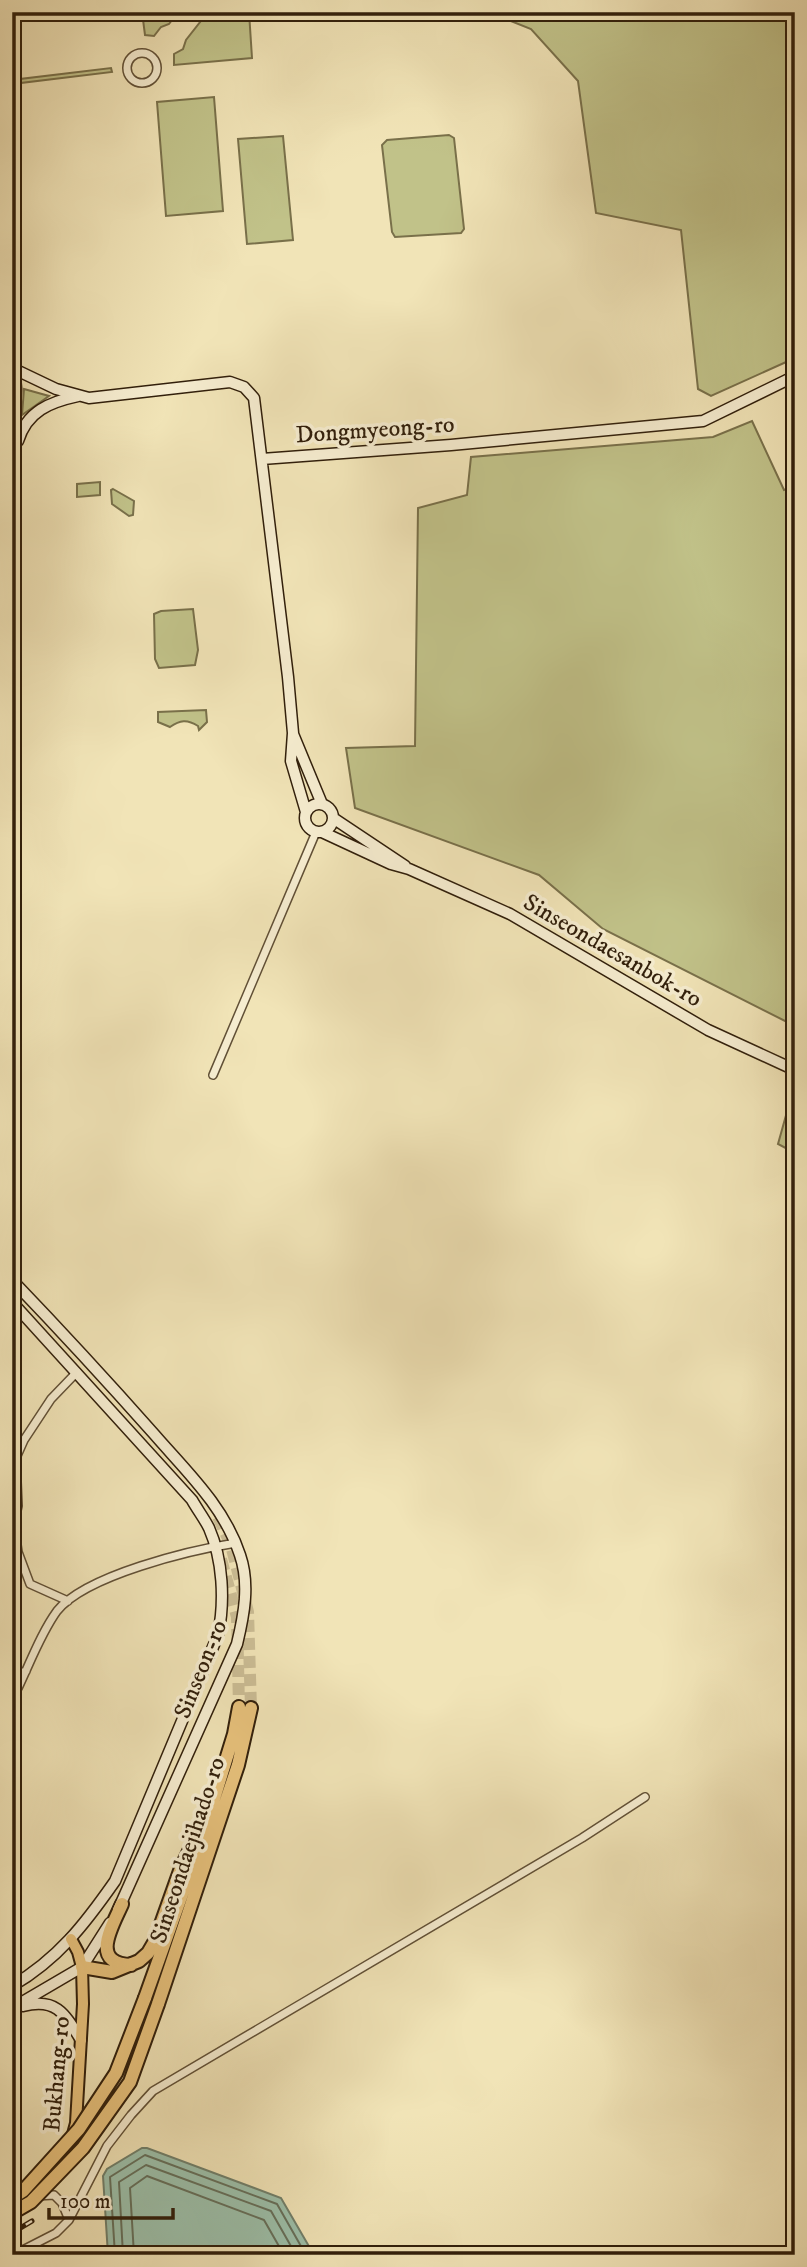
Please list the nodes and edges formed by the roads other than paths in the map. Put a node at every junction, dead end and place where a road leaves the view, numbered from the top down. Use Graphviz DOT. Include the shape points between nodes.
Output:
graph roads {
  1 [pos="152,79"];
  2 [pos="12,339"];
  3 [pos="14,368"];
  4 [pos="795,376"];
  5 [pos="78,396"];
  6 [pos="14,454"];
  7 [pos="262,459"];
  8 [pos="12,466"];
  9 [pos="293,733"];
  10 [pos="322,804"];
  11 [pos="306,812"];
  12 [pos="333,818"];
  13 [pos="319,832"];
  14 [pos="408,869"];
  15 [pos="795,1070"];
  16 [pos="213,1075"];
  17 [pos="12,1280"];
  18 [pos="12,1303"];
  19 [pos="77,1372"];
  20 [pos="236,1543"];
  21 [pos="214,1546"];
  22 [pos="15,1552"];
  23 [pos="68,1601"];
  24 [pos="26,1671"];
  25 [pos="12,1675"];
  26 [pos="18,1688"];
  27 [pos="645,1797"];
  28 [pos="214,1800"];
  29 [pos="121,1904"];
  30 [pos="71,1939"];
  31 [pos="131,1965"];
  32 [pos="82,1967"];
  33 [pos="12,1986"];
  34 [pos="12,2008"];
  35 [pos="81,2040"];
  36 [pos="19,2197"];
  37 [pos="12,2205"];
  38 [pos="12,2213"];
  39 [pos="69,2220"];
  40 [pos="13,2255"];
  1 -- 1 [label="street" via="157,71 153,57 140,52 131,57 126,67 129,77 138,83"];
  2 -- 3 [label="main road"];
  3 -- 5 [label="main road, Dongmyeong-ro"];
  3 -- 6 [label="main road"];
  4 -- 7 [label="main road, Dongmyeong-ro" via="703,421"];
  5 -- 6 [label="main road" via="38,410 28,419"];
  5 -- 7 [label="main road, Dongmyeong-ro" via="230,382 244,387 254,398"];
  6 -- 8 [label="main road"];
  7 -- 9 [label="main road, Sinseondaesanbok-ro"];
  9 -- 10 [label="main road, Sinseondaesanbok-ro"];
  9 -- 11 [label="main road, Sinseondaesanbok-ro" via="291,761"];
  10 -- 11 [label="main road"];
  10 -- 12 [label="main road, Sinseondaesanbok-ro"];
  11 -- 13 [label="main road, Sinseondaesanbok-ro" via="306,824"];
  12 -- 13 [label="main road" via="332,824"];
  12 -- 14 [label="main road, Sinseondaesanbok-ro"];
  13 -- 14 [label="main road, Sinseondaesanbok-ro"];
  13 -- 16 [label="street"];
  14 -- 15 [label="main road, Sinseondaesanbok-ro" via="510,914 708,1030"];
  17 -- 20 [label="main road, Sinseon-ro" via="215,1504"];
  18 -- 19 [label="main road, Sinseon-ro"];
  19 -- 21 [label="main road, Sinseon-ro" via="192,1500"];
  19 -- 22 [label="street" via="51,1399 16,1458"];
  20 -- 21 [label="street"];
  20 -- 29 [label="main road, Sinseon-ro" via="246,1580 237,1644"];
  21 -- 23 [label="street" via="140,1566"];
  21 -- 30 [label="main road, Sinseon-ro" via="223,1609 218,1635 115,1881"];
  22 -- 23 [label="street" via="30,1584"];
  23 -- 24 [label="street" via="57,1612"];
  24 -- 25 [label="street"];
  24 -- 26 [label="street"];
  27 -- 39 [label="street" via="153,2091 107,2146"];
  28 -- 31 [label="highway" via="181,1868 155,1941 148,1953"];
  28 -- 36 [label="highway, Sinseondaejihado-ro, bridge" via="116,2073 79,2129"];
  28 -- 38 [label="highway, Sinseondaejihado-ro, bridge" via="245,1707 238,1765 130,2082 83,2147 31,2202"];
  29 -- 31 [label="highway" via="106,1950 118,1964"];
  29 -- 32 [label="main road, Sinseon-ro"];
  30 -- 32 [label="main road, Bukhang-ro"];
  30 -- 33 [label="main road, Sinseon-ro" via="52,1959"];
  31 -- 32 [label="highway" via="111,1972"];
  32 -- 34 [label="main road, Sinseon-ro"];
  32 -- 35 [label="main road, Bukhang-ro"];
  34 -- 35 [label="main road" via="49,2003"];
  35 -- 36 [label="main road, Bukhang-ro" via="76,2123 70,2145 49,2179"];
  36 -- 37 [label="main road, Bukhang-ro"];
  36 -- 39 [label="street" via="54,2195"];
  39 -- 40 [label="street" via="56,2233"];
}
